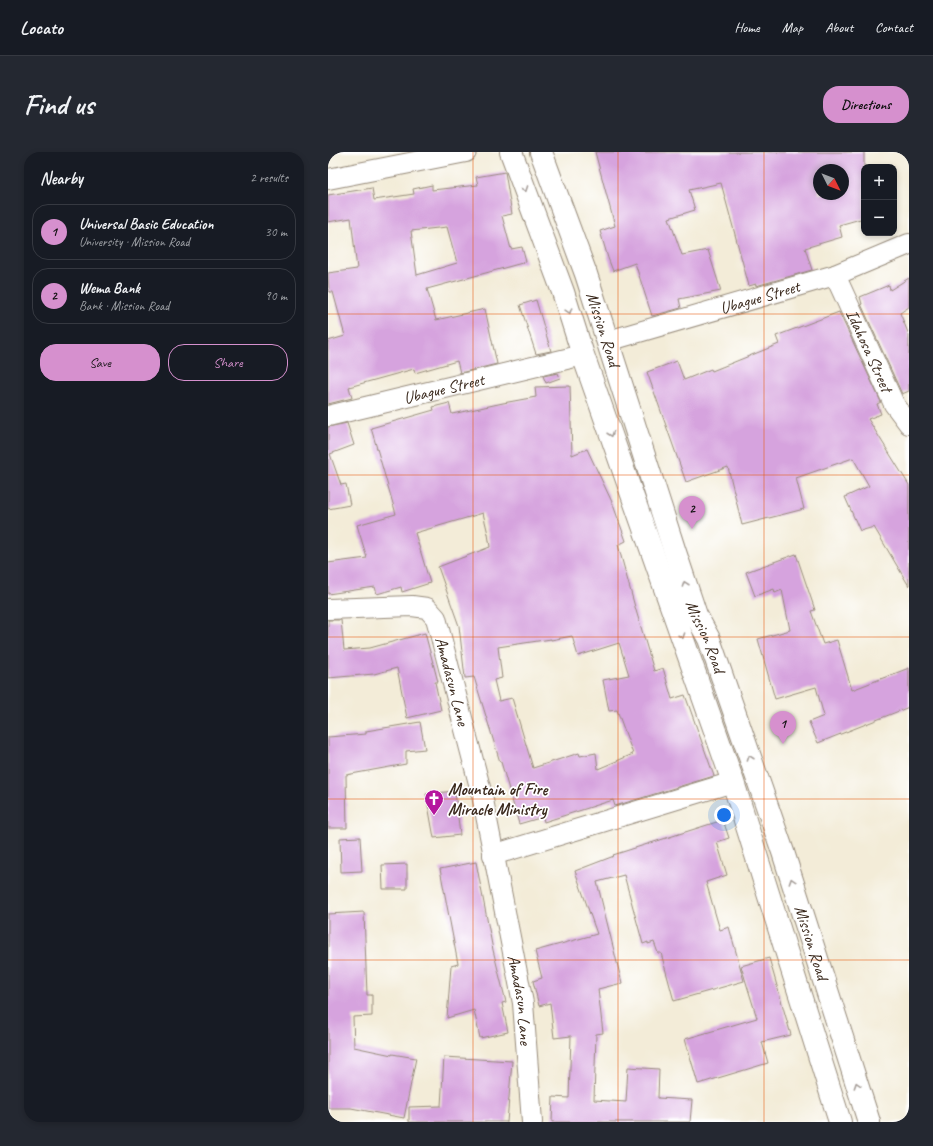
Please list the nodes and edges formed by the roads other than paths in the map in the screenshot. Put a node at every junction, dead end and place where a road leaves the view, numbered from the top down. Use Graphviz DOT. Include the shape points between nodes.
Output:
graph roads {
  1 [pos="466,152"];
  2 [pos="511,152"];
  3 [pos="540,152"];
  4 [pos="328,179"];
  5 [pos="909,244"];
  6 [pos="835,275"];
  7 [pos="608,341"];
  8 [pos="583,355"];
  9 [pos="328,416"];
  10 [pos="909,424"];
  11 [pos="328,609"];
  12 [pos="733,782"];
  13 [pos="493,855"];
  14 [pos="532,1122"];
  15 [pos="840,1122"];
  16 [pos="869,1122"];
  1 -- 4 [label="street"];
  2 -- 8 [label="street, Mission Road, one-way" via="563,292"];
  3 -- 7 [label="street, Mission Road"];
  5 -- 6 [label="street, Ubague Street"];
  6 -- 7 [label="street, Ubague Street"];
  6 -- 10 [label="street, Idahosa Street" via="894,404"];
  16 -- 7 [label="street, Mission Road, one-way" via="783,852 709,639 696,615"];
  8 -- 9 [label="street, Ubague Street"];
  8 -- 12 [label="street, Mission Road, one-way"];
  11 -- 13 [label="street, Amadasun Lane" via="412,606 427,608 436,618 482,795"];
  12 -- 13 [label="street"];
  12 -- 15 [label="street, Mission Road"];
  13 -- 14 [label="street, Amadasun Lane" via="524,1003"];
}
